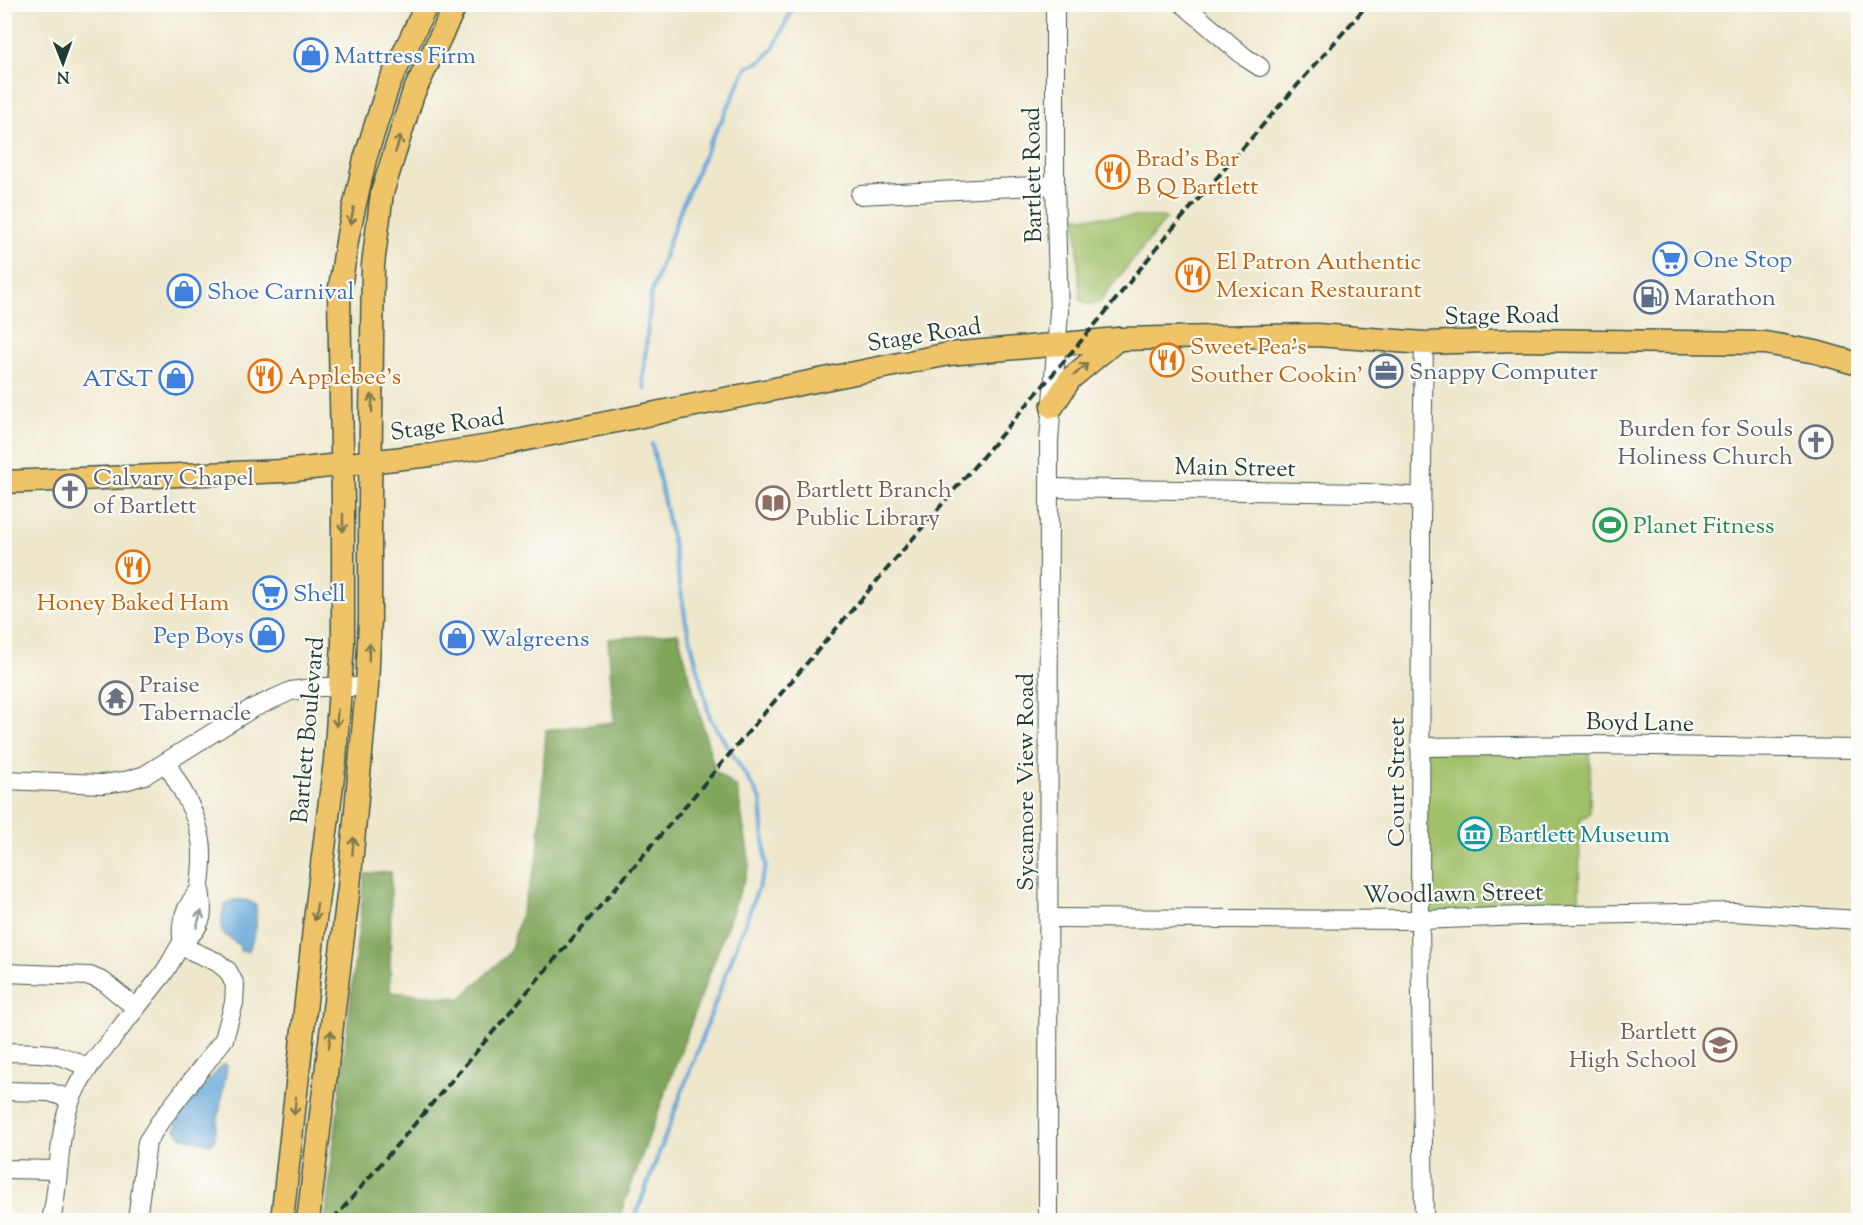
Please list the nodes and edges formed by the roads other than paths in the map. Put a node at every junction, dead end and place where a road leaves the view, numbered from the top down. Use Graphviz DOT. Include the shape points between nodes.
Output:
graph roads {
  1 [pos="427,4"];
  2 [pos="456,4"];
  3 [pos="1055,4"];
  4 [pos="1183,4"];
  5 [pos="1260,67"];
  6 [pos="1055,185"];
  7 [pos="860,195"];
  8 [pos="1118,339"];
  9 [pos="1424,343"];
  10 [pos="1056,344"];
  11 [pos="1858,364"];
  12 [pos="1052,407"];
  13 [pos="372,462"];
  14 [pos="342,465"];
  15 [pos="4,482"];
  16 [pos="1049,488"];
  17 [pos="1421,497"];
  18 [pos="339,686"];
  19 [pos="368,687"];
  20 [pos="1420,747"];
  21 [pos="1858,749"];
  22 [pos="166,762"];
  23 [pos="4,780"];
  24 [pos="1049,918"];
  25 [pos="1420,920"];
  26 [pos="1858,920"];
  27 [pos="182,944"];
  28 [pos="4,973"];
  29 [pos="136,1008"];
  30 [pos="4,1052"];
  31 [pos="88,1069"];
  32 [pos="4,1091"];
  33 [pos="71,1099"];
  34 [pos="4,1169"];
  35 [pos="58,1170"];
  36 [pos="308,1211"];
  37 [pos="51,1221"];
  38 [pos="137,1221"];
  39 [pos="282,1221"];
  40 [pos="1048,1221"];
  41 [pos="1424,1221"];
  1 -- 14 [label="main road, Bartlett Boulevard, one-way" via="388,86 365,159 348,235 339,294"];
  13 -- 2 [label="main road, one-way" via="372,298 382,194 413,94"];
  3 -- 6 [label="street, Bartlett Road"];
  4 -- 5 [label="street"];
  6 -- 7 [label="street"];
  6 -- 10 [label="street, Bartlett Road" via="1059,312"];
  8 -- 9 [label="main road, Stage Road" via="1317,335"];
  8 -- 10 [label="main road, Stage Road"];
  12 -- 8 [label="main road, one-way" via="1070,379"];
  9 -- 11 [label="main road, Stage Road" via="1526,340 1765,343"];
  9 -- 17 [label="street, Court Street"];
  10 -- 12 [label="street, Sycamore View Road"];
  10 -- 13 [label="main road, Stage Road" via="949,354 484,448"];
  12 -- 16 [label="street, Sycamore View Road"];
  13 -- 14 [label="main road, Stage Road"];
  19 -- 13 [label="main road, one-way"];
  14 -- 15 [label="main road, Stage Road" via="275,472"];
  14 -- 18 [label="main road, Bartlett Boulevard, one-way" via="343,643"];
  16 -- 17 [label="street, Main Street"];
  16 -- 24 [label="street, Sycamore View Road"];
  17 -- 20 [label="street, Court Street"];
  18 -- 19 [label="street"];
  18 -- 22 [label="street" via="291,691 251,709"];
  18 -- 39 [label="main road, Bartlett Boulevard, one-way" via="335,761"];
  36 -- 19 [label="main road, one-way" via="349,886"];
  20 -- 21 [label="street, Boyd Lane"];
  20 -- 25 [label="street, Court Street"];
  22 -- 23 [label="street" via="145,775 113,783"];
  22 -- 27 [label="street" via="186,797 199,831 202,854 200,889 185,910"];
  24 -- 25 [label="street, Woodlawn Street"];
  24 -- 40 [label="street, Sycamore View Road"];
  25 -- 26 [label="street, Woodlawn Street" via="1733,912"];
  25 -- 41 [label="street, Court Street"];
  27 -- 29 [label="street"];
  27 -- 38 [label="street" via="228,971 235,985 234,1004 224,1039 147,1142"];
  28 -- 29 [label="street" via="90,976 104,982"];
  29 -- 31 [label="street"];
  30 -- 31 [label="street" via="48,1053"];
  31 -- 33 [label="street"];
  32 -- 33 [label="street" via="42,1091"];
  33 -- 35 [label="street"];
  34 -- 35 [label="street"];
  35 -- 37 [label="street"];
}
